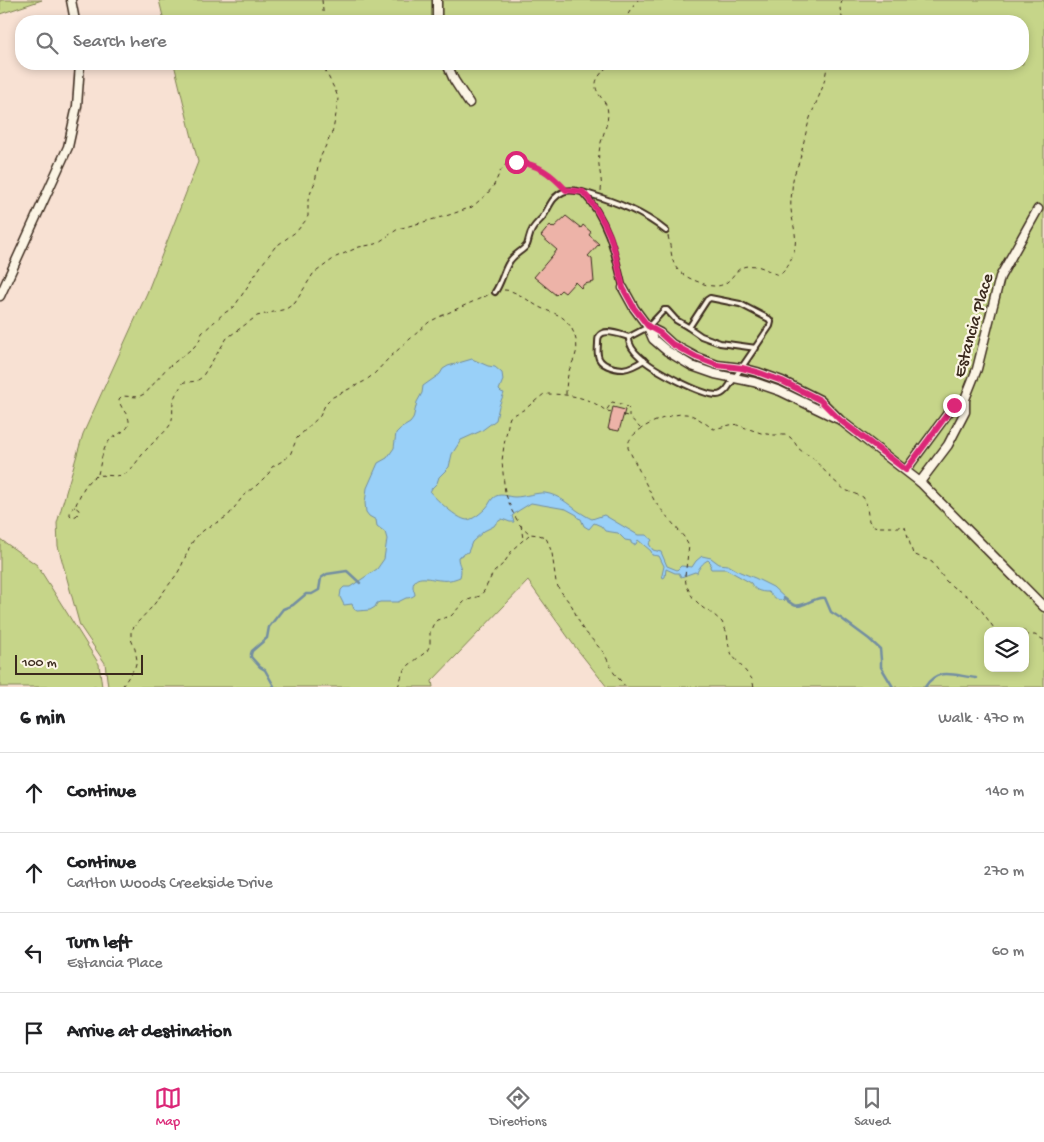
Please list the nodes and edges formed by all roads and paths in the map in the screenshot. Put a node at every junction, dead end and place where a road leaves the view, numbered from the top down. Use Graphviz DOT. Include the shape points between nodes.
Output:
graph roads {
  1 [pos="71,0"];
  2 [pos="322,0"];
  3 [pos="437,0"];
  4 [pos="638,0"];
  5 [pos="842,0"];
  6 [pos="74,15"];
  7 [pos="323,15"];
  8 [pos="437,15"];
  9 [pos="628,15"];
  10 [pos="842,15"];
  11 [pos="80,70"];
  12 [pos="325,70"];
  13 [pos="450,70"];
  14 [pos="604,70"];
  15 [pos="827,70"];
  16 [pos="469,103"];
  17 [pos="566,190"];
  18 [pos="583,192"];
  19 [pos="600,197"];
  20 [pos="1038,209"];
  21 [pos="666,230"];
  22 [pos="623,288"];
  23 [pos="495,292"];
  24 [pos="0,296"];
  25 [pos="648,326"];
  26 [pos="688,327"];
  27 [pos="629,337"];
  28 [pos="756,348"];
  29 [pos="644,360"];
  30 [pos="742,368"];
  31 [pos="735,378"];
  32 [pos="566,395"];
  33 [pos="965,399"];
  34 [pos="606,411"];
  35 [pos="612,412"];
  36 [pos="623,415"];
  37 [pos="629,416"];
  38 [pos="840,420"];
  39 [pos="640,429"];
  40 [pos="906,470"];
  41 [pos="98,474"];
  42 [pos="920,482"];
  43 [pos="75,507"];
  44 [pos="520,524"];
  45 [pos="530,534"];
  46 [pos="523,540"];
  47 [pos="1044,607"];
  48 [pos="993,627"];
  49 [pos="1029,635"];
  50 [pos="1044,640"];
  51 [pos="122,687"];
  52 [pos="398,687"];
  53 [pos="626,687"];
  54 [pos="754,687"];
  1 -- 6 [label="street"];
  2 -- 7 [label="path"];
  3 -- 8 [label="street"];
  4 -- 9 [label="path"];
  5 -- 10 [label="path"];
  11 -- 24 [label="street" via="77,106 68,146"];
  12 -- 41 [label="path" via="338,98 337,109 333,130 321,156 308,200 306,220 297,232 276,247 234,307 202,333 194,347 166,369 146,393 119,399 129,421 128,427 106,445"];
  13 -- 16 [label="street"];
  14 -- 19 [label="path" via="595,84 607,106 608,116 599,153"];
  15 -- 21 [label="path" via="793,179 791,207 796,245 784,271 776,274 757,266 742,267 731,280 710,286 677,270"];
  17 -- 18 [label="lane"];
  17 -- 23 [label="lane" via="553,199 530,232 527,245 511,258"];
  17 -- 41 [label="path" via="537,166 512,162 506,164 488,193 472,207 398,229 376,244 336,257 313,274 294,304 257,316 233,333 202,377 184,382 176,394 170,425 125,475"];
  18 -- 19 [label="lane"];
  18 -- 22 [label="lane" via="607,230"];
  19 -- 21 [label="lane" via="629,208"];
  20 -- 33 [label="street, Estancia Place" via="1000,277 977,369"];
  22 -- 25 [label="street"];
  23 -- 32 [label="path" via="510,290 563,318 570,326 577,344 566,383"];
  23 -- 51 [label="path" via="429,322 365,382 331,398 320,416 297,438 290,455 272,467 228,516 195,538 182,567 131,631 137,660"];
  25 -- 26 [label="lane" via="666,310"];
  25 -- 27 [label="lane"];
  25 -- 30 [label="street" via="696,357 717,365"];
  25 -- 31 [label="street" via="653,339 692,366"];
  26 -- 28 [label="lane" via="720,343"];
  26 -- 28 [label="lane" via="710,298 740,304 771,322"];
  27 -- 29 [label="lane" via="632,348"];
  27 -- 29 [label="lane" via="608,332 599,336 600,360 623,369"];
  28 -- 30 [label="lane"];
  29 -- 31 [label="lane" via="669,377 716,395 722,394"];
  30 -- 31 [label="lane"];
  30 -- 38 [label="street" via="782,381 820,400"];
  31 -- 38 [label="street" via="780,391"];
  32 -- 34 [label="path" via="584,398"];
  32 -- 44 [label="path" via="544,394 510,417 502,461 504,484 512,511"];
  33 -- 40 [label="street, Estancia Place" via="954,405"];
  33 -- 42 [label="street, Estancia Place" via="965,412 950,442"];
  34 -- 35 [label="path"];
  34 -- 37 [label="path" via="612,402 625,405"];
  36 -- 37 [label="path"];
  37 -- 39 [label="path"];
  38 -- 40 [label="street"];
  39 -- 48 [label="path" via="664,418 685,414 714,429 734,424 761,433 790,437 845,490 863,497 872,525 905,527 913,554 932,562 946,581 970,597"];
  39 -- 54 [label="path" via="629,441 628,448 654,502 689,546 685,576 688,588 694,599 722,622 732,655 748,673"];
  40 -- 42 [label="street"];
  41 -- 43 [label="path" via="89,480"];
  42 -- 47 [label="street"];
  44 -- 45 [label="path"];
  44 -- 46 [label="path"];
  45 -- 46 [label="path"];
  45 -- 53 [label="path" via="547,540 559,589 582,628 604,653"];
  46 -- 52 [label="path" via="493,573 480,596 466,601 451,616 437,620 430,632 427,651 403,672"];
  49 -- 50 [label="path"];
}
